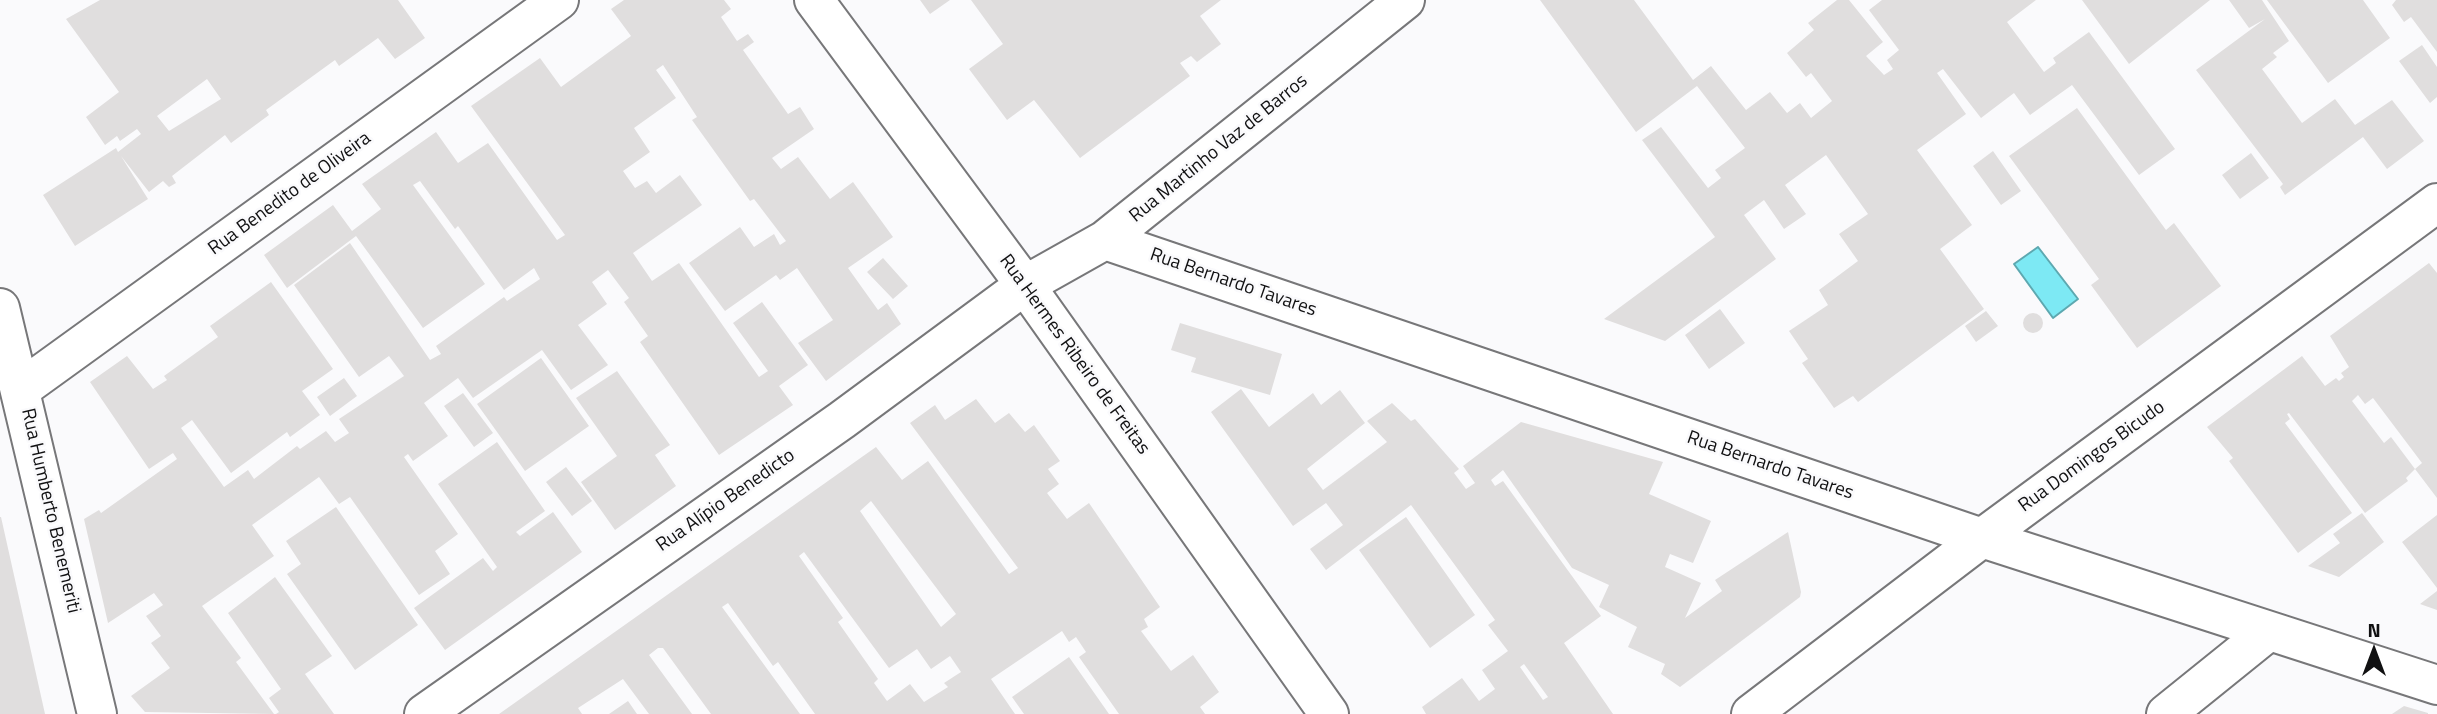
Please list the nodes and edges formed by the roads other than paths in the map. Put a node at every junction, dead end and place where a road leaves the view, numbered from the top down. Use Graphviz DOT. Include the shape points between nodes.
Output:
graph roads {
  1 [pos="559,0"];
  2 [pos="814,0"];
  3 [pos="1405,0"];
  4 [pos="2437,203"];
  5 [pos="1105,240"];
  6 [pos="1025,285"];
  7 [pos="0,308"];
  8 [pos="21,388"];
  9 [pos="1982,538"];
  10 [pos="2269,631"];
  11 [pos="2437,685"];
  12 [pos="1321,711"];
  13 [pos="97,714"];
  14 [pos="424,714"];
  15 [pos="1751,714"];
  16 [pos="2166,714"];
  1 -- 8 [label="street, Rua Benedito de Oliveira"];
  2 -- 6 [label="street, Rua Hermes Ribeiro de Freitas"];
  3 -- 5 [label="street, Rua Martinho Vaz de Barros"];
  4 -- 9 [label="street, Rua Domingos Bicudo"];
  5 -- 6 [label="street, Rua Martinho Vaz de Barros"];
  5 -- 9 [label="street, Rua Bernardo Tavares"];
  6 -- 12 [label="street, Rua Hermes Ribeiro de Freitas"];
  6 -- 14 [label="street, Rua Alípio Benedicto" via="842,420"];
  7 -- 8 [label="street, Rua Humberto Benemeriti"];
  8 -- 13 [label="street, Rua Humberto Benemeriti"];
  9 -- 10 [label="street, Rua Bernardo Tavares"];
  9 -- 15 [label="street, Rua Domingos Bicudo"];
  10 -- 11 [label="street, Rua Bernardo Tavares"];
  10 -- 16 [label="street"];
}
